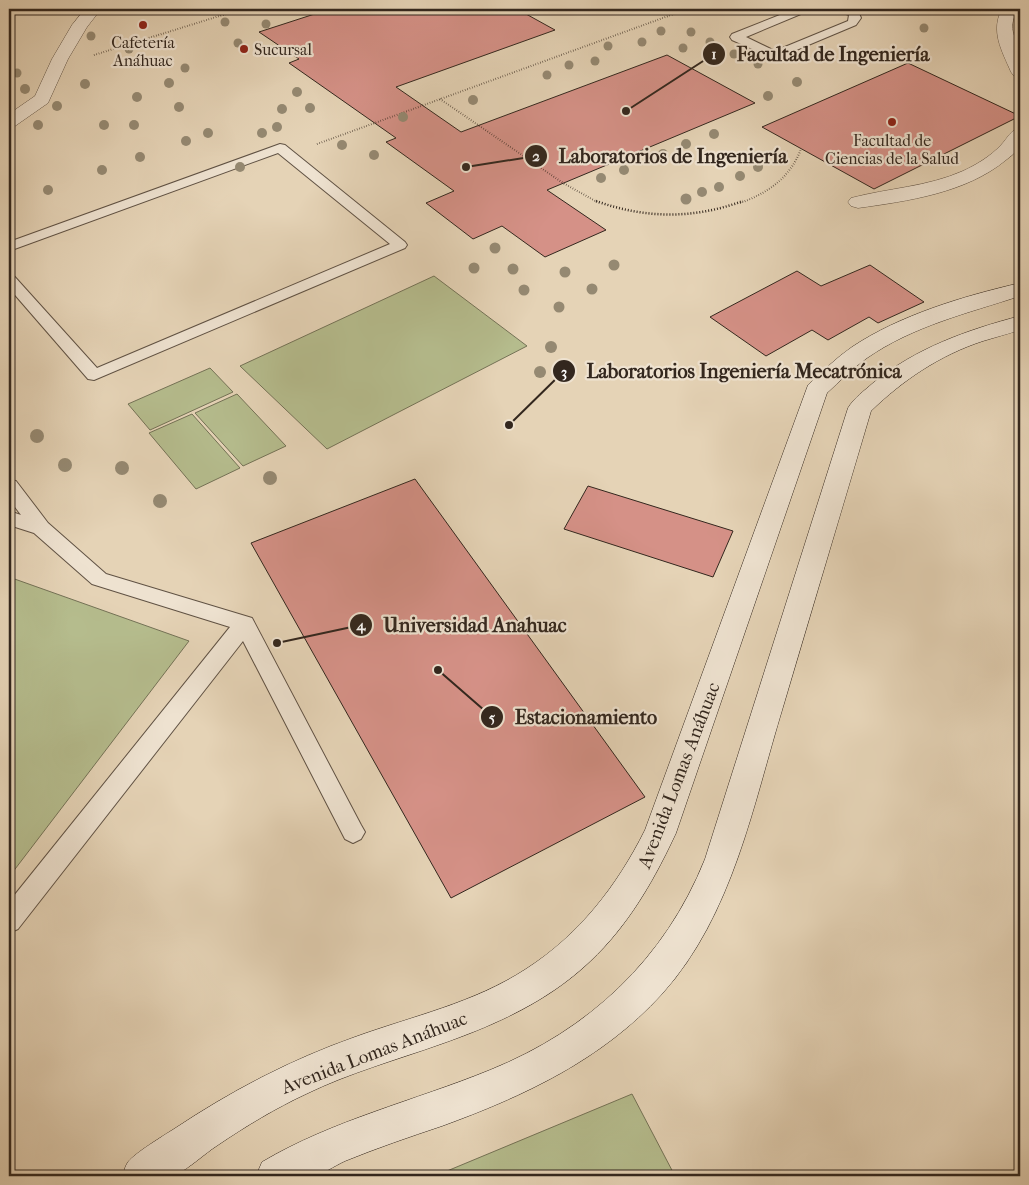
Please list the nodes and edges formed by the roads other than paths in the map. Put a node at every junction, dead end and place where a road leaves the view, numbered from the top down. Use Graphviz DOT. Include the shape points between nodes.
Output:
graph roads {
  1 [pos="93,9"];
  2 [pos="804,9"];
  3 [pos="842,9"];
  4 [pos="1010,9"];
  5 [pos="1020,72"];
  6 [pos="9,122"];
  7 [pos="1020,133"];
  8 [pos="858,202"];
  9 [pos="9,246"];
  10 [pos="9,279"];
  11 [pos="1020,289"];
  12 [pos="1020,323"];
  13 [pos="9,486"];
  14 [pos="9,518"];
  15 [pos="42,528"];
  16 [pos="245,624"];
  17 [pos="353,832"];
  18 [pos="9,921"];
  19 [pos="142,1176"];
  20 [pos="276,1176"];
  1 -- 6 [label="main road" via="80,25 42,99"];
  2 -- 3 [label="lane" via="736,37 775,55 852,23 854,14"];
  4 -- 5 [label="main road" via="1005,16 1003,31"];
  7 -- 8 [label="main road" via="1005,151 969,175 919,192"];
  9 -- 10 [label="lane" via="280,148 400,245 94,375"];
  11 -- 19 [label="main road, Avenida Lomas Anáhuac" via="945,312 887,336 860,352 816,390 660,833 646,865 606,924 564,962 516,995 481,1011 315,1071 252,1101 188,1141"];
  12 -- 20 [label="main road" via="974,337 922,359 877,391 860,408 722,859 686,934 660,970 593,1034 554,1059 510,1081 340,1144"];
  13 -- 15 [label="lane"];
  14 -- 15 [label="lane"];
  15 -- 16 [label="lane" via="99,579"];
  16 -- 17 [label="lane"];
  16 -- 18 [label="lane"];
}
